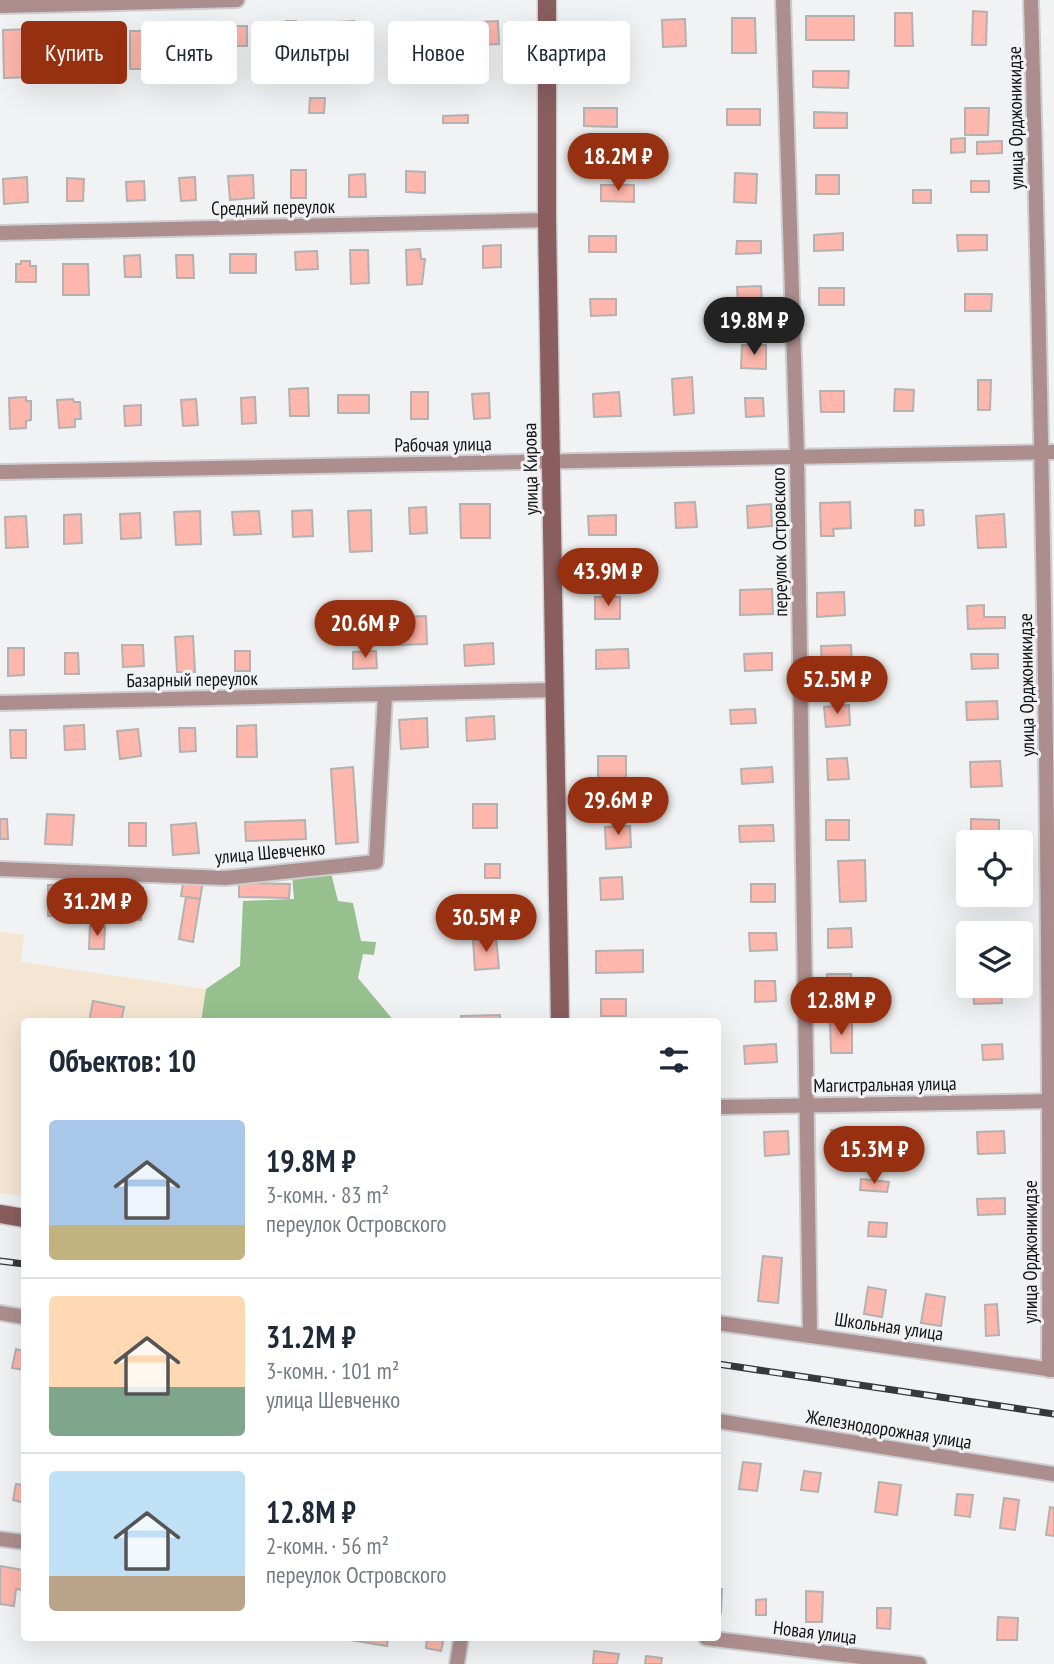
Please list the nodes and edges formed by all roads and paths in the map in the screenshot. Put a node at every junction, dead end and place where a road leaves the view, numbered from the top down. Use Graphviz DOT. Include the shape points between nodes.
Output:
graph roads {
  1 [pos="237,0"];
  2 [pos="547,0"];
  3 [pos="783,0"];
  4 [pos="1031,0"];
  5 [pos="0,6"];
  6 [pos="547,220"];
  7 [pos="0,233"];
  8 [pos="1049,453"];
  9 [pos="797,456"];
  10 [pos="551,461"];
  11 [pos="0,472"];
  12 [pos="553,690"];
  13 [pos="385,695"];
  14 [pos="0,703"];
  15 [pos="0,869"];
  16 [pos="560,1018"];
  17 [pos="1052,1101"];
  18 [pos="806,1105"];
  19 [pos="721,1107"];
  20 [pos="0,1214"];
  21 [pos="21,1218"];
  22 [pos="0,1313"];
  23 [pos="21,1316"];
  24 [pos="721,1322"];
  25 [pos="810,1336"];
  26 [pos="1051,1370"];
  27 [pos="721,1421"];
  28 [pos="1054,1474"];
  29 [pos="0,1539"];
  30 [pos="21,1542"];
  31 [pos="721,1640"];
  32 [pos="461,1641"];
  33 [pos="457,1664"];
  34 [pos="919,1664"];
  1 -- 5 [label="street"];
  2 -- 6 [label="main road, улица Кирова"];
  3 -- 9 [label="street, переулок Островского"];
  4 -- 8 [label="street, улица Орджоникидзе"];
  6 -- 7 [label="street, Средний переулок"];
  6 -- 10 [label="main road, улица Кирова"];
  8 -- 9 [label="street, Рабочая улица"];
  8 -- 17 [label="street, улица Орджоникидзе"];
  9 -- 10 [label="street, Рабочая улица"];
  9 -- 18 [label="street, переулок Островского"];
  10 -- 11 [label="street, Рабочая улица"];
  10 -- 12 [label="main road, улица Кирова"];
  12 -- 13 [label="street, Базарный переулок"];
  12 -- 16 [label="main road, улица Кирова"];
  13 -- 14 [label="street, Базарный переулок"];
  13 -- 15 [label="street, улица Шевченко" via="376,862 225,878"];
  17 -- 18 [label="street, Магистральная улица"];
  17 -- 26 [label="street, улица Орджоникидзе"];
  18 -- 19 [label="street, Магистральная улица"];
  18 -- 25 [label="street, переулок Островского"];
  20 -- 21 [label="main road"];
  22 -- 23 [label="street"];
  24 -- 25 [label="street, Школьная улица"];
  25 -- 26 [label="street, Школьная улица"];
  27 -- 28 [label="street, Железнодорожная улица"];
  29 -- 30 [label="street"];
  31 -- 34 [label="street, Новая улица"];
  32 -- 33 [label="street"];
}
